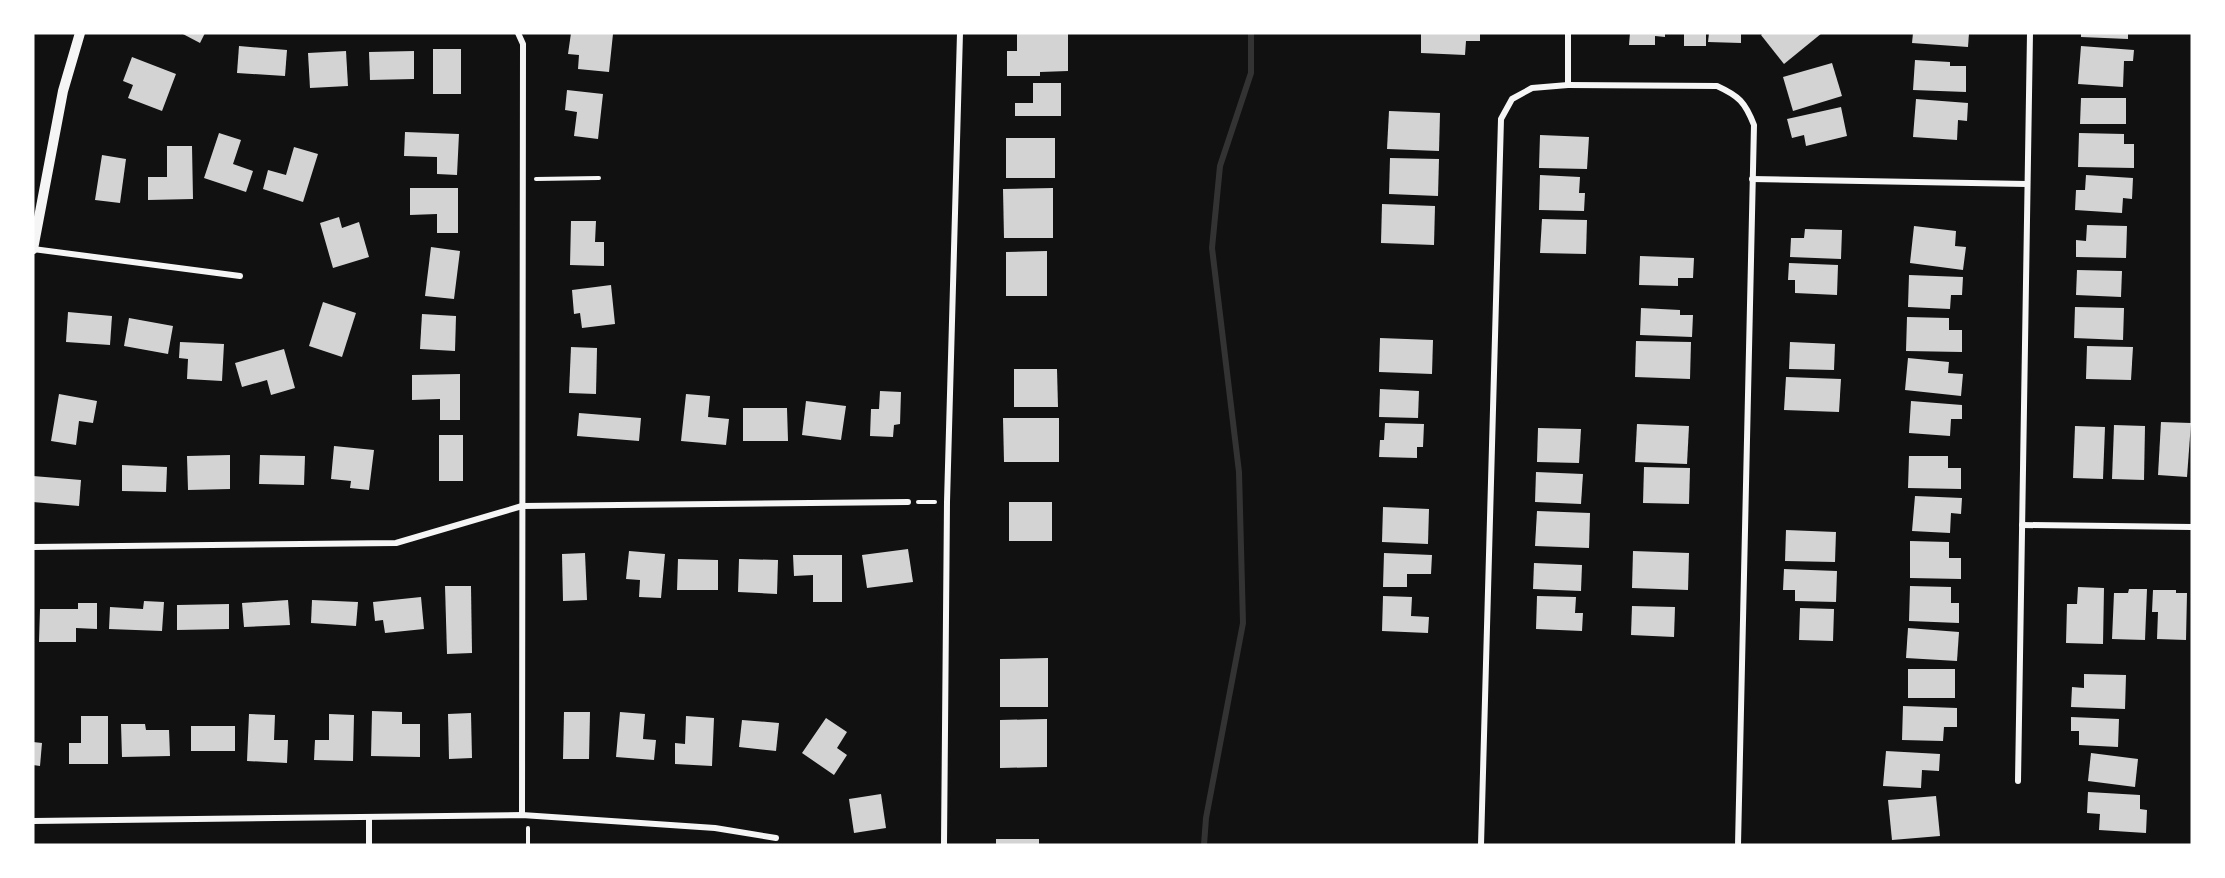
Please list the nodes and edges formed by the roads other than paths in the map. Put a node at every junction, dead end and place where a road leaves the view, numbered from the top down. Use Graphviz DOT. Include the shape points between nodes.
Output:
graph roads {
  1 [pos="80,33"];
  2 [pos="518,33"];
  3 [pos="960,33"];
  4 [pos="1568,33"];
  5 [pos="2030,33"];
  6 [pos="1568,86"];
  7 [pos="1752,179"];
  8 [pos="2027,184"];
  9 [pos="33,249"];
  10 [pos="240,276"];
  11 [pos="908,502"];
  12 [pos="522,506"];
  13 [pos="2022,525"];
  14 [pos="2192,527"];
  15 [pos="33,547"];
  16 [pos="2018,781"];
  17 [pos="522,815"];
  18 [pos="369,817"];
  19 [pos="33,821"];
  20 [pos="776,838"];
  21 [pos="369,845"];
  22 [pos="944,845"];
  23 [pos="1481,845"];
  24 [pos="1738,845"];
  1 -- 9 [label="street" via="63,91"];
  2 -- 12 [label="street" via="523,44"];
  3 -- 22 [label="street" via="947,502"];
  4 -- 6 [label="street"];
  5 -- 8 [label="street"];
  6 -- 7 [label="street" via="1717,86 1733,93 1746,105 1754,125"];
  6 -- 23 [label="street" via="1532,88 1512,99 1501,119"];
  7 -- 8 [label="street"];
  7 -- 24 [label="street"];
  8 -- 13 [label="street"];
  9 -- 10 [label="street"];
  11 -- 12 [label="street"];
  12 -- 15 [label="street" via="396,543"];
  12 -- 17 [label="street"];
  13 -- 14 [label="street"];
  13 -- 16 [label="street"];
  17 -- 18 [label="street"];
  17 -- 20 [label="street" via="715,828"];
  18 -- 19 [label="street"];
  18 -- 21 [label="street"];
}
